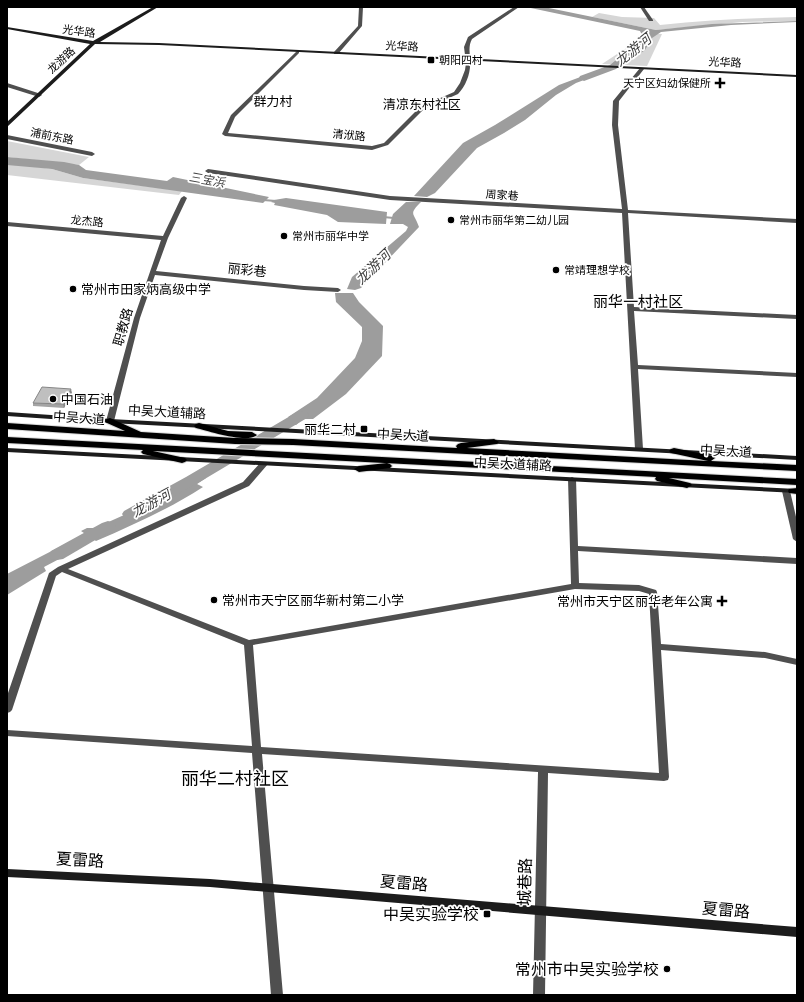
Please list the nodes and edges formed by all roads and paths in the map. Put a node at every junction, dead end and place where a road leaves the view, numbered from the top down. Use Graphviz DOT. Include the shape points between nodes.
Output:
graph roads {
  1 [pos="151,7"];
  2 [pos="156,7"];
  3 [pos="361,7"];
  4 [pos="517,7"];
  5 [pos="642,7"];
  6 [pos="651,20"];
  7 [pos="7,28"];
  8 [pos="91,43"];
  9 [pos="298,52"];
  10 [pos="336,54"];
  11 [pos="468,59"];
  12 [pos="642,69"];
  13 [pos="797,76"];
  14 [pos="7,85"];
  15 [pos="36,95"];
  16 [pos="7,118"];
  17 [pos="7,125"];
  18 [pos="7,137"];
  19 [pos="92,154"];
  20 [pos="208,171"];
  21 [pos="184,198"];
  22 [pos="625,212"];
  23 [pos="797,221"];
  24 [pos="7,224"];
  25 [pos="165,238"];
  26 [pos="153,273"];
  27 [pos="338,290"];
  28 [pos="631,309"];
  29 [pos="797,317"];
  30 [pos="635,367"];
  31 [pos="797,375"];
  32 [pos="7,414"];
  33 [pos="110,421"];
  34 [pos="7,426"];
  35 [pos="199,426"];
  36 [pos="92,432"];
  37 [pos="7,434"];
  38 [pos="145,436"];
  39 [pos="7,440"];
  40 [pos="235,441"];
  41 [pos="293,442"];
  42 [pos="494,442"];
  43 [pos="119,446"];
  44 [pos="379,446"];
  45 [pos="150,447"];
  46 [pos="639,449"];
  47 [pos="7,450"];
  48 [pos="674,451"];
  49 [pos="504,453"];
  50 [pos="797,458"];
  51 [pos="182,460"];
  52 [pos="364,460"];
  53 [pos="264,464"];
  54 [pos="722,464"];
  55 [pos="470,465"];
  56 [pos="746,465"];
  57 [pos="797,468"];
  58 [pos="359,469"];
  59 [pos="580,470"];
  60 [pos="605,471"];
  61 [pos="572,479"];
  62 [pos="687,485"];
  63 [pos="794,489"];
  64 [pos="797,539"];
  65 [pos="574,548"];
  66 [pos="797,561"];
  67 [pos="61,569"];
  68 [pos="575,586"];
  69 [pos="248,643"];
  70 [pos="656,647"];
  71 [pos="797,662"];
  72 [pos="7,710"];
  73 [pos="7,733"];
  74 [pos="256,749"];
  75 [pos="543,769"];
  76 [pos="7,873"];
  77 [pos="267,888"];
  78 [pos="541,911"];
  79 [pos="797,932"];
  80 [pos="276,995"];
  81 [pos="539,995"];
  1 -- 8 [label="main road, 龙游路"];
  2 -- 8 [label="main road, 龙游路"];
  3 -- 10 [label="street" via="360,26"];
  4 -- 11 [label="street, 清洑路" via="470,38 466,43"];
  5 -- 6 [label="street"];
  7 -- 8 [label="main road, 光华路"];
  8 -- 9 [label="main road, 光华路"];
  8 -- 15 [label="main road, 龙游路"];
  9 -- 10 [label="main road, 光华路"];
  9 -- 11 [label="street, 清洑路" via="233,116 226,134 372,148 386,144 422,108 459,90"];
  10 -- 11 [label="main road, 光华路"];
  11 -- 12 [label="main road, 光华路"];
  12 -- 13 [label="main road, 光华路"];
  12 -- 22 [label="street" via="616,101 615,125"];
  14 -- 15 [label="street"];
  15 -- 16 [label="main road, 龙游路"];
  15 -- 17 [label="main road, 龙游路"];
  18 -- 19 [label="street, 浦前东路"];
  20 -- 22 [label="street, 周家巷" via="390,198"];
  21 -- 25 [label="street, 职教路"];
  22 -- 23 [label="street, 周家巷"];
  22 -- 28 [label="street"];
  24 -- 25 [label="street, 龙杰路"];
  25 -- 26 [label="street, 职教路"];
  26 -- 27 [label="street, 丽彩巷"];
  26 -- 33 [label="street, 职教路" via="137,318"];
  28 -- 29 [label="street"];
  28 -- 30 [label="street"];
  30 -- 31 [label="street"];
  30 -- 46 [label="street"];
  32 -- 33 [label="main road, 中吴大道辅路"];
  33 -- 35 [label="main road, 中吴大道辅路"];
  33 -- 38 [label="main road"];
  34 -- 36 [label="main road, 中吴大道"];
  35 -- 41 [label="main road" via="228,434 270,436"];
  35 -- 42 [label="main road, 中吴大道辅路"];
  36 -- 37 [label="main road" via="101,435 84,439"];
  36 -- 38 [label="main road, 中吴大道"];
  38 -- 40 [label="main road, 中吴大道"];
  39 -- 43 [label="main road, 中吴大道"];
  40 -- 41 [label="main road, 中吴大道"];
  40 -- 45 [label="main road" via="194,443 151,440 141,444"];
  41 -- 44 [label="main road, 中吴大道"];
  42 -- 44 [label="main road" via="461,446 409,443"];
  42 -- 46 [label="main road, 中吴大道辅路"];
  43 -- 45 [label="main road, 中吴大道"];
  43 -- 51 [label="main road"];
  44 -- 49 [label="main road, 中吴大道"];
  45 -- 52 [label="main road, 中吴大道"];
  46 -- 48 [label="main road, 中吴大道辅路"];
  47 -- 51 [label="main road"];
  48 -- 50 [label="main road, 中吴大道辅路"];
  48 -- 56 [label="main road"];
  49 -- 52 [label="main road" via="519,456 519,459 505,461 412,456"];
  49 -- 54 [label="main road, 中吴大道"];
  51 -- 53 [label="main road, 中吴大道辅路"];
  52 -- 55 [label="main road, 中吴大道"];
  53 -- 58 [label="main road, 中吴大道辅路"];
  53 -- 67 [label="street" via="246,484"];
  54 -- 56 [label="main road, 中吴大道"];
  54 -- 59 [label="main road" via="565,464"];
  55 -- 58 [label="main road" via="394,465"];
  55 -- 59 [label="main road, 中吴大道"];
  56 -- 57 [label="main road, 中吴大道"];
  58 -- 61 [label="main road, 中吴大道辅路"];
  59 -- 60 [label="main road, 中吴大道"];
  60 -- 62 [label="main road" via="627,477 659,479"];
  60 -- 63 [label="main road, 中吴大道"];
  61 -- 62 [label="main road, 中吴大道辅路"];
  61 -- 65 [label="street"];
  62 -- 63 [label="main road, 中吴大道辅路"];
  63 -- 64 [label="street"];
  65 -- 66 [label="street"];
  65 -- 68 [label="street"];
  67 -- 69 [label="street"];
  67 -- 72 [label="street" via="52,575"];
  68 -- 69 [label="street"];
  68 -- 70 [label="street" via="639,588 653,592"];
  69 -- 74 [label="street"];
  70 -- 71 [label="street" via="765,655"];
  70 -- 75 [label="street" via="664,777"];
  73 -- 74 [label="street"];
  74 -- 75 [label="street"];
  74 -- 77 [label="street"];
  75 -- 78 [label="street, 城巷路"];
  76 -- 77 [label="main road, 夏雷路"];
  77 -- 78 [label="main road, 夏雷路"];
  77 -- 80 [label="street"];
  78 -- 79 [label="main road, 夏雷路"];
  78 -- 81 [label="street, 城巷路"];
}
